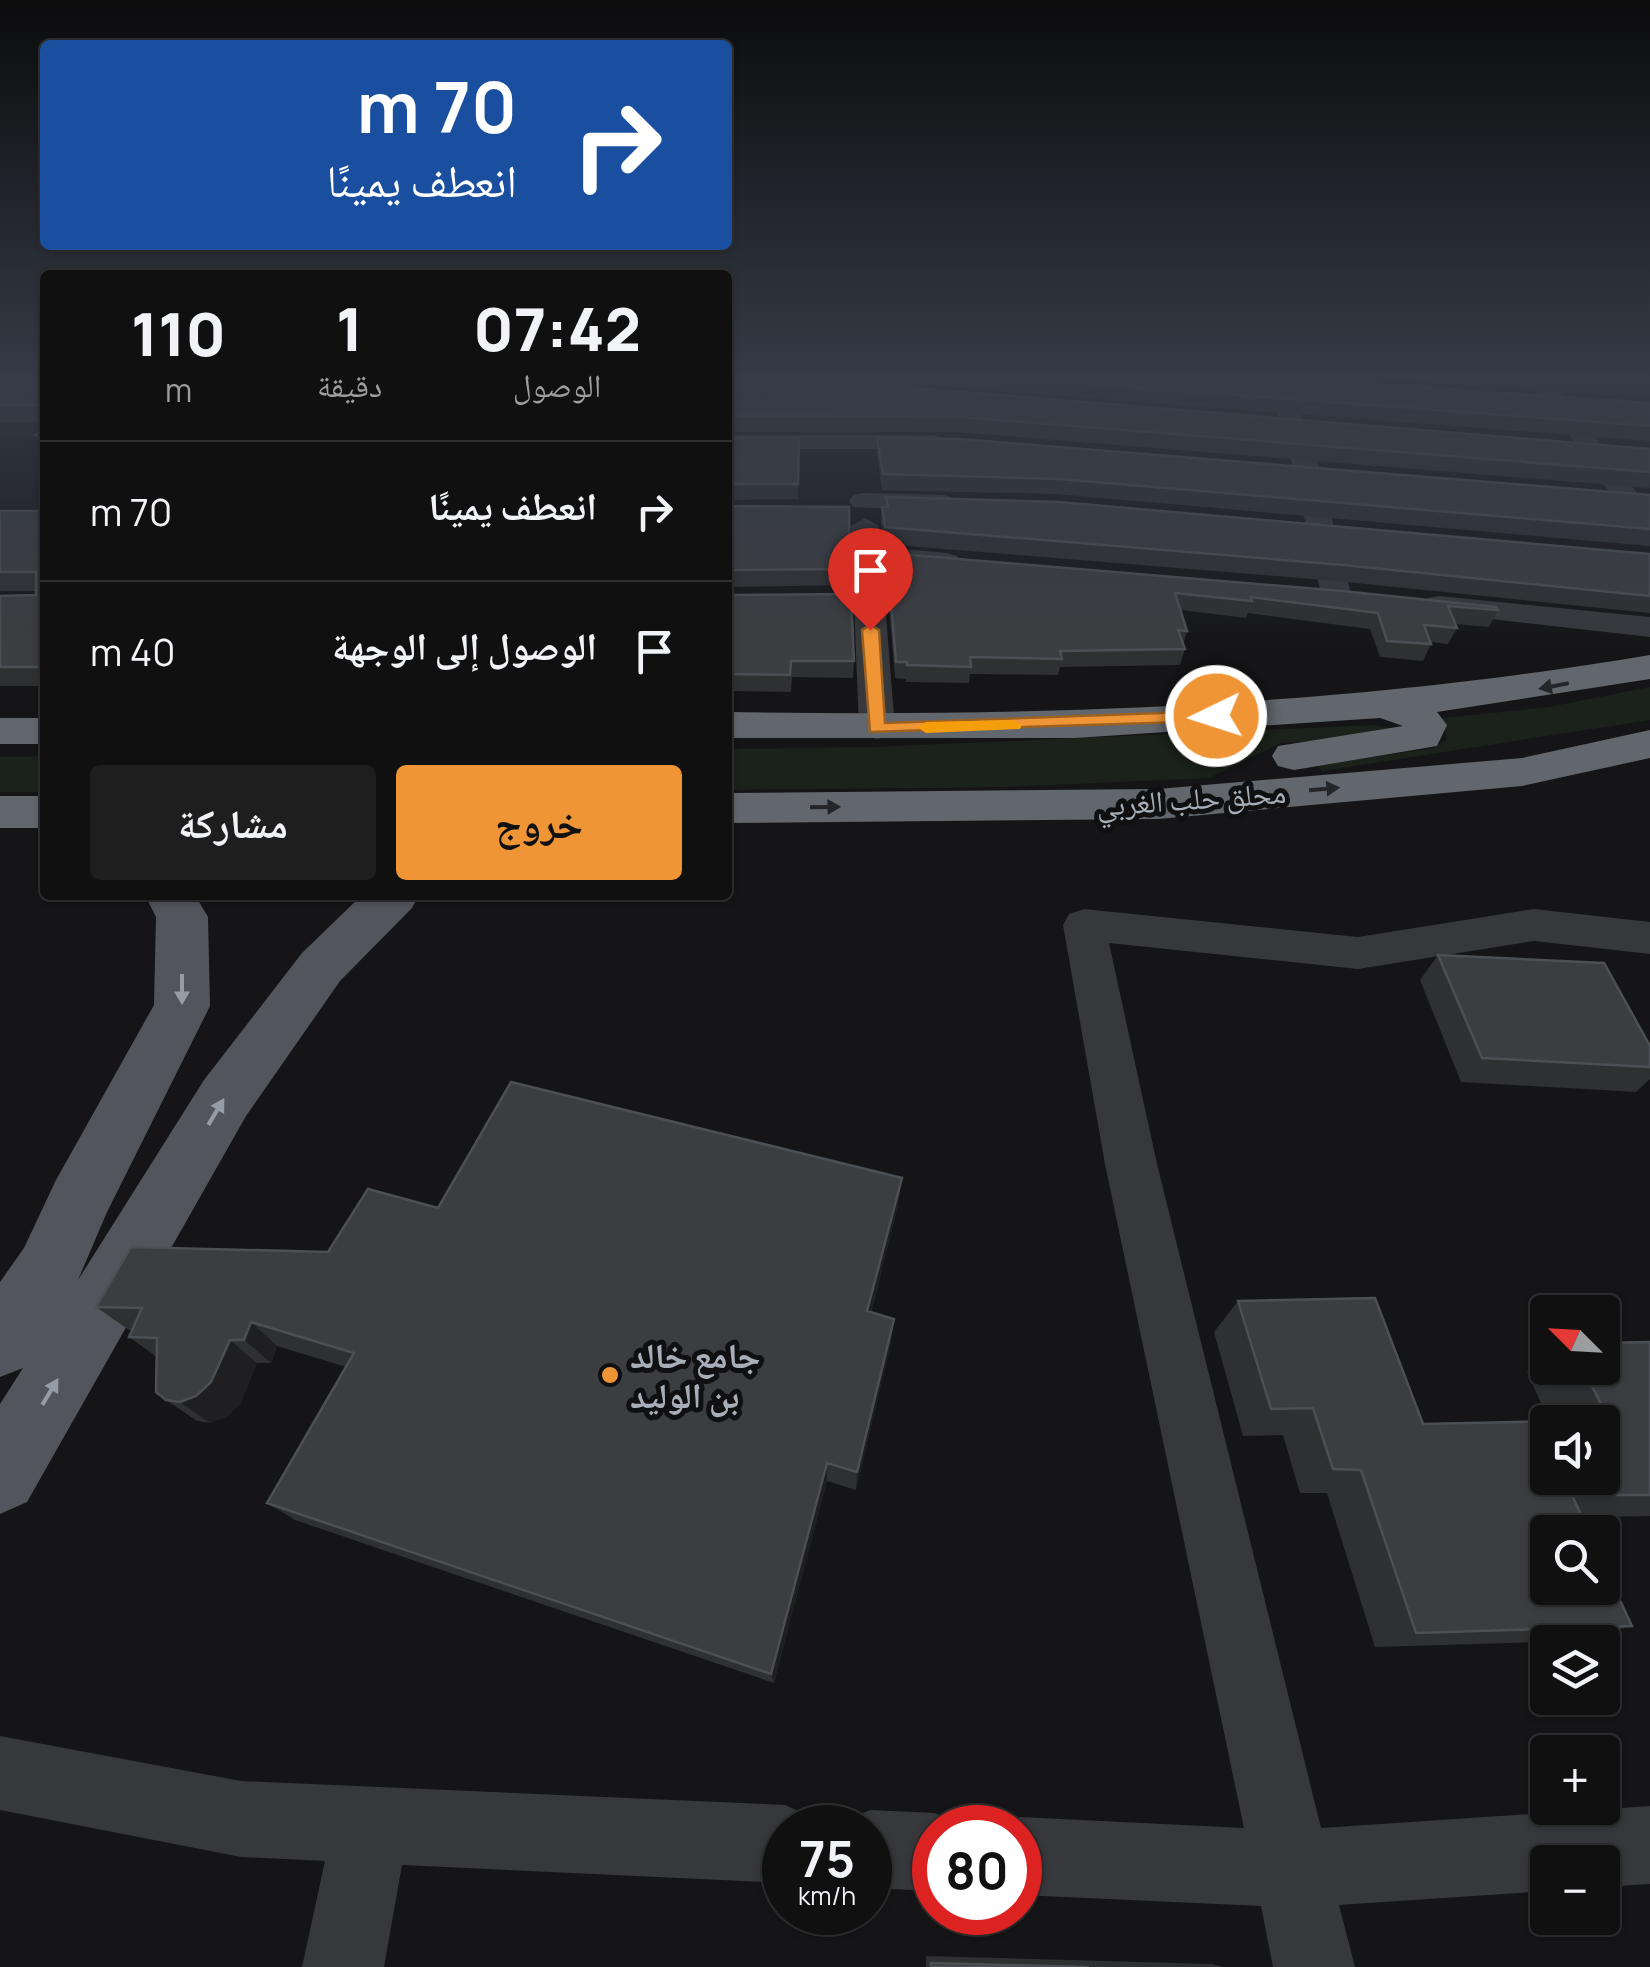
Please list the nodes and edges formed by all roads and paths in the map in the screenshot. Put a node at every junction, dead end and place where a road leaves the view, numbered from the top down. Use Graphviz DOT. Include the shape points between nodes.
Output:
graph roads {
  1 [pos="859,466"];
  2 [pos="1304,466"];
  3 [pos="1609,466"];
  4 [pos="1588,495"];
  5 [pos="1638,499"];
  6 [pos="979,504"];
  7 [pos="856,508"];
  8 [pos="1283,526"];
  9 [pos="1331,530"];
  10 [pos="1650,530"];
  11 [pos="869,555"];
  12 [pos="986,565"];
  13 [pos="1297,591"];
  14 [pos="833,598"];
  15 [pos="868,598"];
  16 [pos="1415,602"];
  17 [pos="1650,627"];
  18 [pos="1650,667"];
  19 [pos="1366,707"];
  20 [pos="732,724"];
  21 [pos="876,728"];
  22 [pos="40,731"];
  23 [pos="0,732"];
  24 [pos="1650,744"];
  25 [pos="1235,797"];
  26 [pos="732,808"];
  27 [pos="173,900"];
  28 [pos="389,900"];
  29 [pos="1650,938"];
  30 [pos="24,1271"];
  31 [pos="0,1342"];
  32 [pos="0,1475"];
  33 [pos="0,1773"];
  34 [pos="370,1824"];
  35 [pos="762,1843"];
  36 [pos="1650,1845"];
  37 [pos="1042,1857"];
  38 [pos="1292,1869"];
  39 [pos="343,1967"];
  40 [pos="1314,1967"];
  1 -- 7 [label="street"];
  2 -- 9 [label="street"];
  3 -- 5 [label="street"];
  4 -- 5 [label="street"];
  5 -- 10 [label="street"];
  6 -- 7 [label="street"];
  7 -- 11 [label="street"];
  8 -- 9 [label="street"];
  9 -- 13 [label="street" via="1346,596"];
  11 -- 12 [label="street"];
  11 -- 15 [label="street"];
  14 -- 15 [label="street"];
  15 -- 21 [label="street"];
  16 -- 17 [label="street"];
  18 -- 19 [label="highway, one-way" via="1526,691"];
  19 -- 21 [label="highway"];
  19 -- 25 [label="highway" via="1412,711 1425,725 1422,737 1287,757"];
  20 -- 21 [label="highway"];
  22 -- 23 [label="highway"];
  25 -- 24 [label="highway, محلق حلب الغربي, one-way" via="1522,772"];
  26 -- 25 [label="highway, محلق حلب الغربي, one-way" via="1158,804"];
  27 -- 30 [label="main road, one-way" via="182,917 182,1006 79,1201"];
  32 -- 28 [label="main road, one-way" via="224,1098 320,967"];
  29 -- 38 [label="street" via="1534,925 1358,954 1084,925 1130,1164"];
  30 -- 31 [label="main road"];
  33 -- 34 [label="street" via="241,1819"];
  34 -- 35 [label="street"];
  34 -- 39 [label="street"];
  36 -- 38 [label="street"];
  37 -- 38 [label="street"];
  38 -- 40 [label="street"];
}
